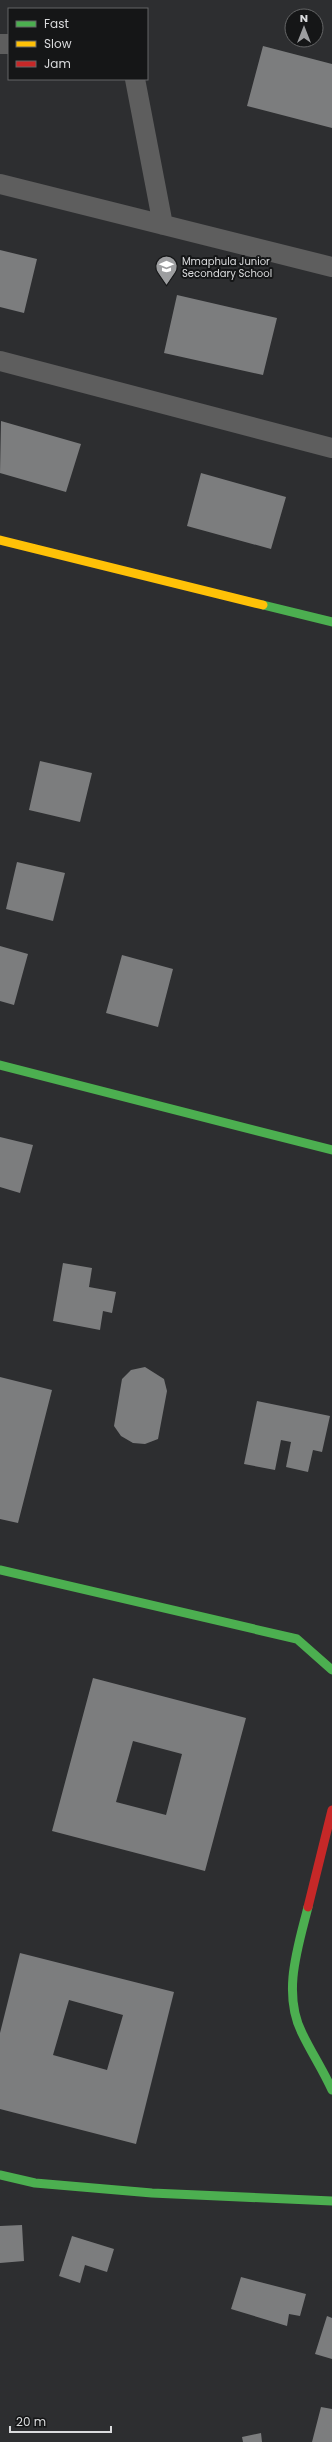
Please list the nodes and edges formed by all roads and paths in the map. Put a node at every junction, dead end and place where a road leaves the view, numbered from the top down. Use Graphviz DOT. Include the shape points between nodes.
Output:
graph roads {
  1 [pos="136,80"];
  2 [pos="0,184"];
  3 [pos="163,224"];
  4 [pos="332,267"];
  5 [pos="0,361"];
  6 [pos="332,448"];
  7 [pos="0,540"];
  8 [pos="332,622"];
  9 [pos="0,1065"];
  10 [pos="332,1150"];
  11 [pos="0,1570"];
  12 [pos="332,1670"];
  13 [pos="332,1810"];
  14 [pos="332,2090"];
  15 [pos="0,2175"];
  16 [pos="332,2201"];
  1 -- 3 [label="lane"];
  2 -- 3 [label="lane"];
  3 -- 4 [label="lane"];
  5 -- 6 [label="lane"];
  7 -- 8 [label="street"];
  9 -- 10 [label="street"];
  11 -- 12 [label="street" via="296,1639"];
  13 -- 14 [label="street" via="294,1963 292,1998 301,2032"];
  15 -- 16 [label="street" via="35,2183 152,2193"];
}
